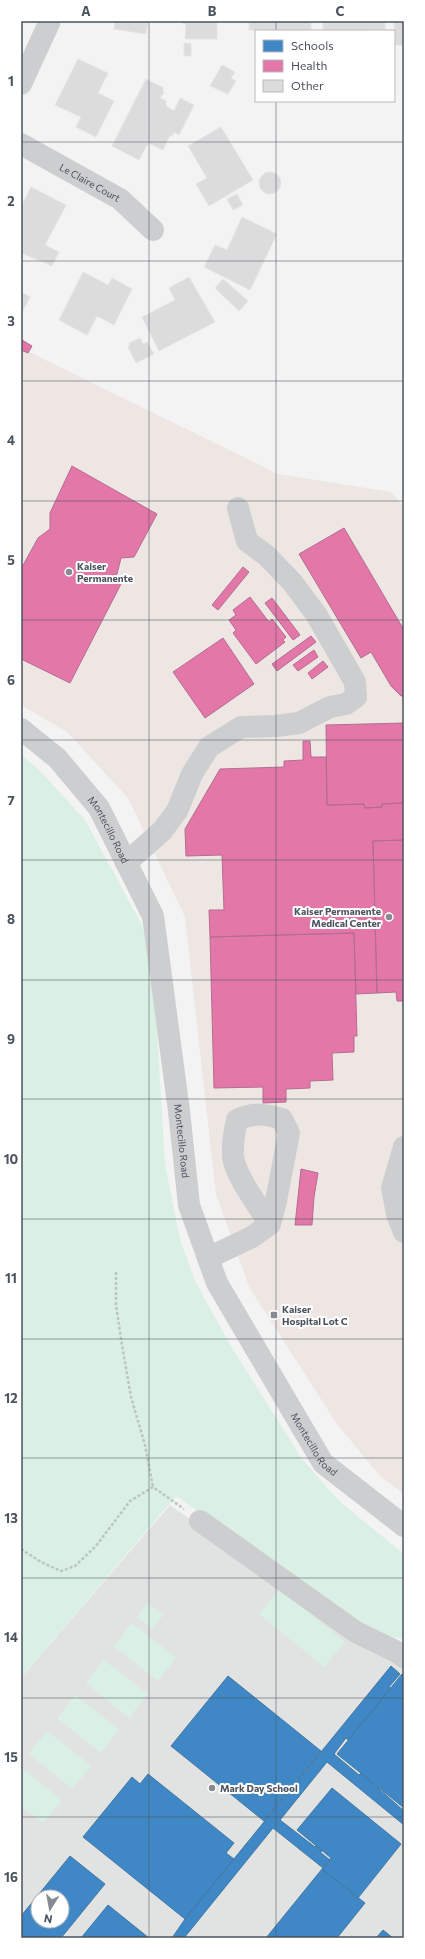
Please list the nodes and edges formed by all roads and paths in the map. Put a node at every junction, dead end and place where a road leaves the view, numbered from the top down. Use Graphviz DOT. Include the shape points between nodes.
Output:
graph roads {
  1 [pos="50,21"];
  2 [pos="21,83"];
  3 [pos="21,144"];
  4 [pos="154,230"];
  5 [pos="238,508"];
  6 [pos="21,729"];
  7 [pos="126,863"];
  8 [pos="404,1147"];
  9 [pos="270,1224"];
  10 [pos="404,1232"];
  11 [pos="208,1258"];
  12 [pos="116,1272"];
  13 [pos="153,1487"];
  14 [pos="200,1521"];
  15 [pos="404,1526"];
  16 [pos="21,1549"];
  17 [pos="404,1657"];
  1 -- 2 [label="street"];
  3 -- 4 [label="street, Le Claire Court" via="120,199"];
  5 -- 7 [label="street" via="247,541 267,556 292,582 316,614 355,682 356,697 346,704 330,707 299,723 241,727 209,747 192,774 177,811 162,831"];
  6 -- 7 [label="street, Montecillo Road" via="57,758 99,808"];
  7 -- 11 [label="street, Montecillo Road" via="153,916 189,1206"];
  8 -- 10 [label="street" via="392,1188 397,1214"];
  9 -- 11 [label="street" via="252,1237"];
  11 -- 15 [label="street, Montecillo Road" via="217,1283 323,1463"];
  12 -- 13 [label="path" via="116,1305 127,1375 146,1445"];
  13 -- 14 [label="path"];
  13 -- 16 [label="path" via="130,1501 96,1546 75,1566 61,1571"];
  14 -- 17 [label="street" via="356,1632"];
}
